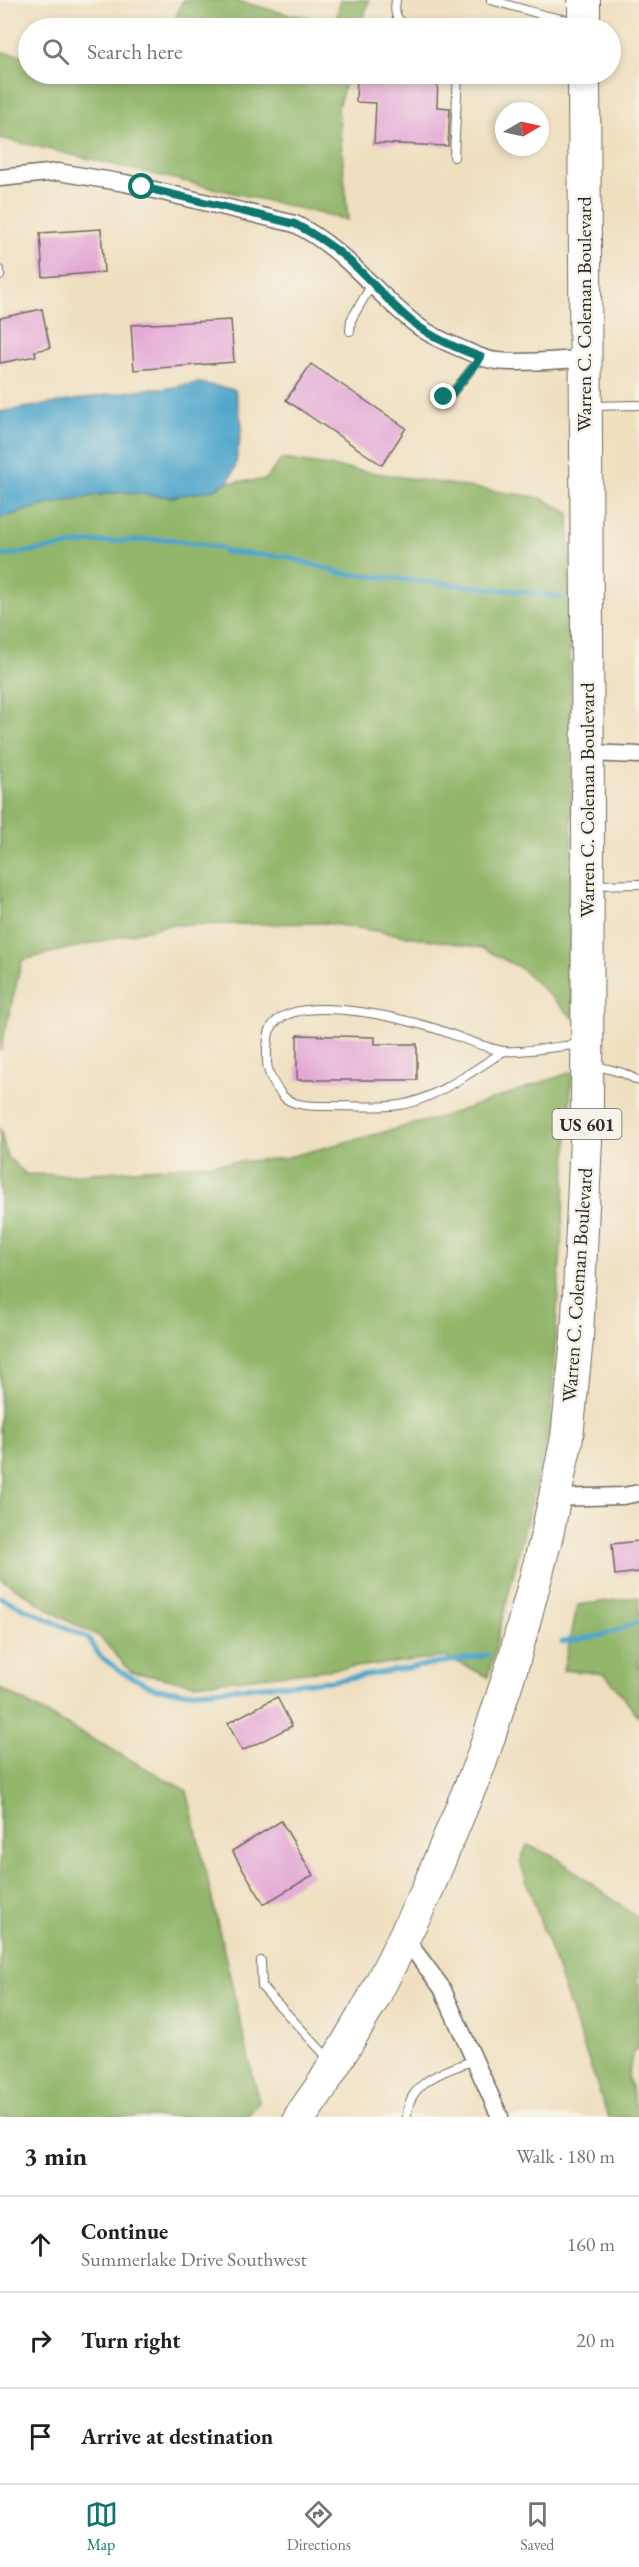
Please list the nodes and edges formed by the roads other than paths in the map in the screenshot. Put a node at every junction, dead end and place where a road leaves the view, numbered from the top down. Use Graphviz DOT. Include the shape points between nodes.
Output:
graph roads {
  1 [pos="396,0"];
  2 [pos="491,0"];
  3 [pos="584,17"];
  4 [pos="397,18"];
  5 [pos="458,84"];
  6 [pos="584,84"];
  7 [pos="454,158"];
  8 [pos="0,178"];
  9 [pos="0,270"];
  10 [pos="0,276"];
  11 [pos="372,284"];
  12 [pos="350,331"];
  13 [pos="481,357"];
  14 [pos="584,358"];
  15 [pos="438,396"];
  16 [pos="639,405"];
  17 [pos="584,407"];
  18 [pos="587,753"];
  19 [pos="639,755"];
  20 [pos="639,884"];
  21 [pos="588,885"];
  22 [pos="504,1051"];
  23 [pos="588,1054"];
  24 [pos="639,1081"];
  25 [pos="639,1493"];
  26 [pos="554,1498"];
  27 [pos="404,1937"];
  28 [pos="261,1961"];
  29 [pos="475,2060"];
  30 [pos="335,2065"];
  31 [pos="300,2117"];
  32 [pos="407,2117"];
  33 [pos="500,2117"];
  1 -- 4 [label="lane"];
  2 -- 3 [label="lane" via="547,16"];
  5 -- 7 [label="lane"];
  6 -- 14 [label="highway, Warren C. Coleman Boulevard / US 601"];
  8 -- 11 [label="street" via="58,172 125,183 295,224 345,257"];
  9 -- 10 [label="lane"];
  11 -- 12 [label="lane" via="351,320"];
  11 -- 13 [label="street" via="414,323"];
  13 -- 14 [label="street" via="497,361"];
  13 -- 15 [label="lane" via="450,396"];
  14 -- 17 [label="highway, Warren C. Coleman Boulevard / US 601"];
  16 -- 17 [label="lane"];
  17 -- 18 [label="highway, Warren C. Coleman Boulevard / US 601"];
  18 -- 19 [label="street"];
  18 -- 21 [label="highway, Warren C. Coleman Boulevard / US 601"];
  20 -- 21 [label="lane"];
  21 -- 23 [label="highway, Warren C. Coleman Boulevard / US 601"];
  22 -- 22 [label="lane" via="383,1015 333,1009 295,1011 274,1021 268,1035 267,1059 269,1079 286,1100 315,1106 401,1105 441,1090"];
  22 -- 23 [label="lane"];
  23 -- 24 [label="lane"];
  23 -- 26 [label="highway, Warren C. Coleman Boulevard / US 601" via="577,1339 567,1437"];
  25 -- 26 [label="street"];
  26 -- 27 [label="highway, Warren C. Coleman Boulevard / US 601" via="514,1660 481,1761"];
  27 -- 29 [label="street" via="442,1988"];
  27 -- 30 [label="highway, Warren C. Coleman Boulevard / US 601"];
  28 -- 30 [label="lane" via="262,1987"];
  29 -- 32 [label="lane" via="436,2074 418,2088"];
  29 -- 33 [label="street"];
  30 -- 31 [label="highway, Warren C. Coleman Boulevard / US 601"];
}
